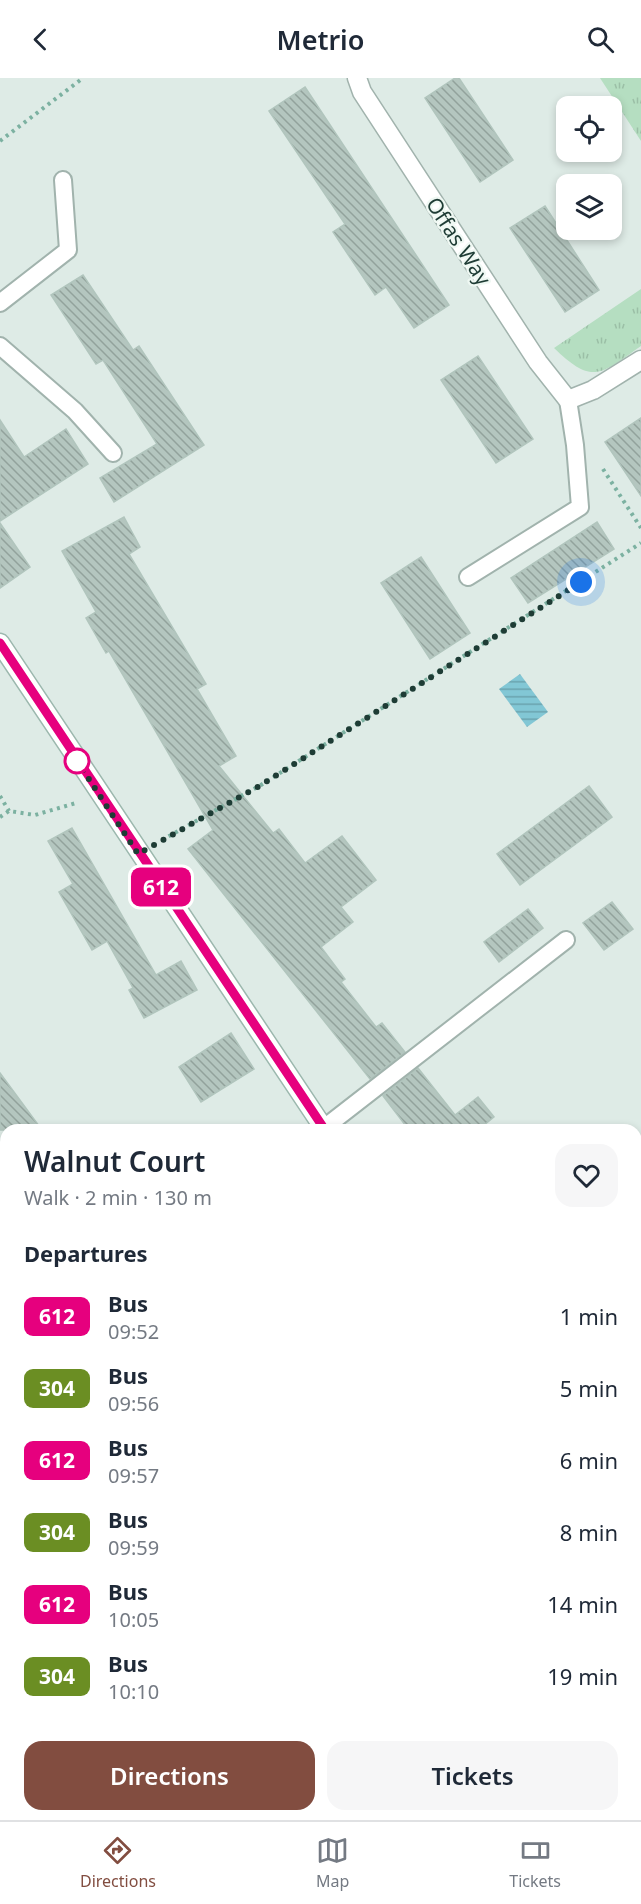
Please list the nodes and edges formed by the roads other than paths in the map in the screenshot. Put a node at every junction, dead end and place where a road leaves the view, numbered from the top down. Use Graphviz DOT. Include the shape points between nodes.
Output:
graph roads {
  1 [pos="357,78"];
  2 [pos="63,180"];
  3 [pos="0,303"];
  4 [pos="0,346"];
  5 [pos="641,360"];
  6 [pos="568,400"];
  7 [pos="113,453"];
  8 [pos="468,577"];
  9 [pos="0,643"];
  10 [pos="566,940"];
  11 [pos="321,1124"];
  12 [pos="330,1124"];
  1 -- 6 [label="main road, Offas Way" via="362,92 531,352"];
  2 -- 3 [label="lane" via="68,250"];
  4 -- 7 [label="lane" via="75,411"];
  5 -- 6 [label="main road" via="593,390"];
  6 -- 8 [label="lane" via="580,507"];
  9 -- 11 [label="main road"];
  10 -- 12 [label="lane"];
}
